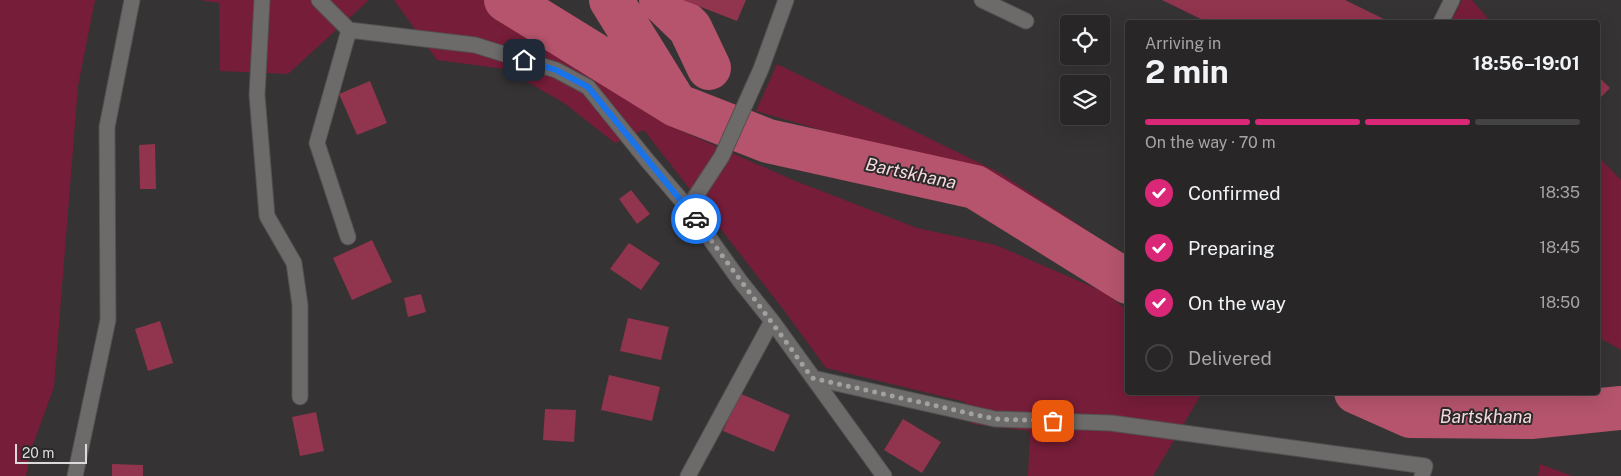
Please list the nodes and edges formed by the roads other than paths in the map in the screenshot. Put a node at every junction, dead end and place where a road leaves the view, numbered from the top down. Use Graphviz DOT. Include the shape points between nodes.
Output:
graph roads {
  1 [pos="132,0"];
  2 [pos="262,0"];
  3 [pos="319,0"];
  4 [pos="786,0"];
  5 [pos="982,0"];
  6 [pos="1452,0"];
  7 [pos="1442,20"];
  8 [pos="1026,21"];
  9 [pos="349,30"];
  10 [pos="688,208"];
  11 [pos="348,237"];
  12 [pos="772,321"];
  13 [pos="812,378"];
  14 [pos="300,396"];
  15 [pos="75,476"];
  16 [pos="688,476"];
  17 [pos="884,476"];
  18 [pos="1422,476"];
  1 -- 15 [label="street" via="107,127 108,320"];
  2 -- 14 [label="street" via="257,95 267,216 294,263 300,305"];
  3 -- 9 [label="street"];
  4 -- 10 [label="street" via="761,69 722,156"];
  5 -- 8 [label="street"];
  6 -- 7 [label="street"];
  9 -- 10 [label="street" via="475,45 556,70 588,87"];
  9 -- 11 [label="street" via="317,144"];
  10 -- 12 [label="street"];
  12 -- 13 [label="street"];
  12 -- 16 [label="street"];
  13 -- 17 [label="street"];
  13 -- 18 [label="street" via="995,419 1111,422 1425,466"];
}
